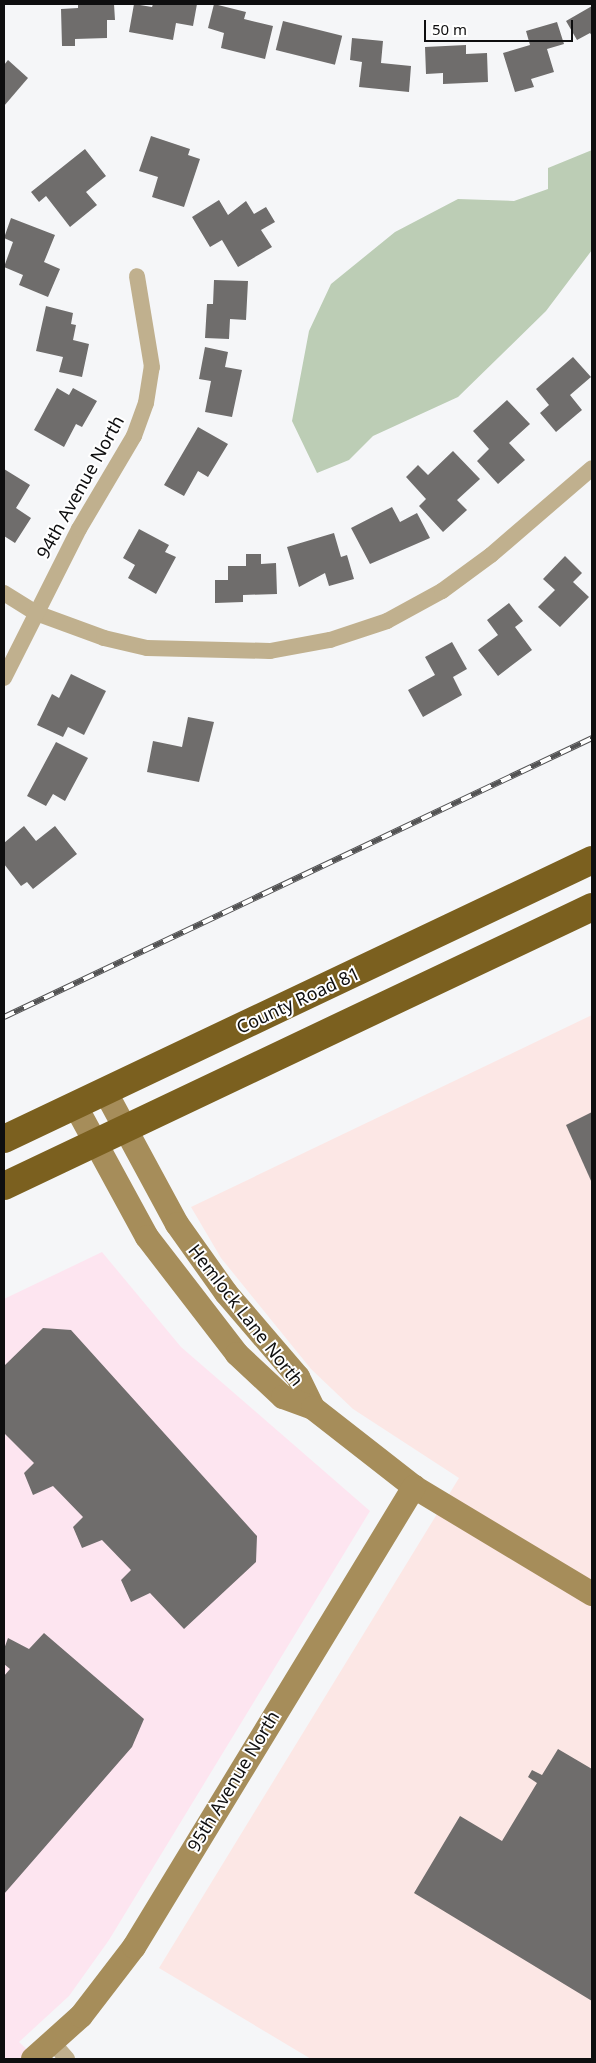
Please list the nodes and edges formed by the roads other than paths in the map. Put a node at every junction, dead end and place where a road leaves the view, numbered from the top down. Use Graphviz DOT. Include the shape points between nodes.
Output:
graph roads {
  1 [pos="137,276"];
  2 [pos="592,468"];
  3 [pos="4,594"];
  4 [pos="36,613"];
  5 [pos="4,678"];
  6 [pos="592,860"];
  7 [pos="592,907"];
  8 [pos="105,1091"];
  9 [pos="75,1106"];
  10 [pos="124,1130"];
  11 [pos="4,1140"];
  12 [pos="96,1142"];
  13 [pos="4,1186"];
  14 [pos="313,1408"];
  15 [pos="414,1487"];
  16 [pos="592,1594"];
  17 [pos="60,2052"];
  18 [pos="33,2059"];
  1 -- 4 [label="street, 94th Avenue North" via="152,367 146,402 134,436 79,529"];
  2 -- 4 [label="street" via="491,555 442,591 387,621 330,640 270,651 147,648 104,638"];
  3 -- 4 [label="street"];
  4 -- 5 [label="street, 94th Avenue North"];
  6 -- 8 [label="highway, County Road 81"];
  7 -- 10 [label="highway"];
  8 -- 9 [label="highway, County Road 81"];
  8 -- 10 [label="street, Hemlock Lane North"];
  9 -- 11 [label="highway, County Road 81"];
  9 -- 12 [label="street, Hemlock Lane North"];
  10 -- 12 [label="highway"];
  10 -- 14 [label="street, Hemlock Lane North" via="176,1224 226,1293 298,1377"];
  12 -- 13 [label="highway"];
  12 -- 14 [label="street, Hemlock Lane North" via="147,1237 193,1302 237,1354 283,1397"];
  14 -- 15 [label="street, Hemlock Lane North"];
  15 -- 16 [label="street, Hemlock Lane North"];
  15 -- 17 [label="street, 95th Avenue North" via="134,1947 87,2008"];
  17 -- 18 [label="street, 95th Avenue North"];
}
